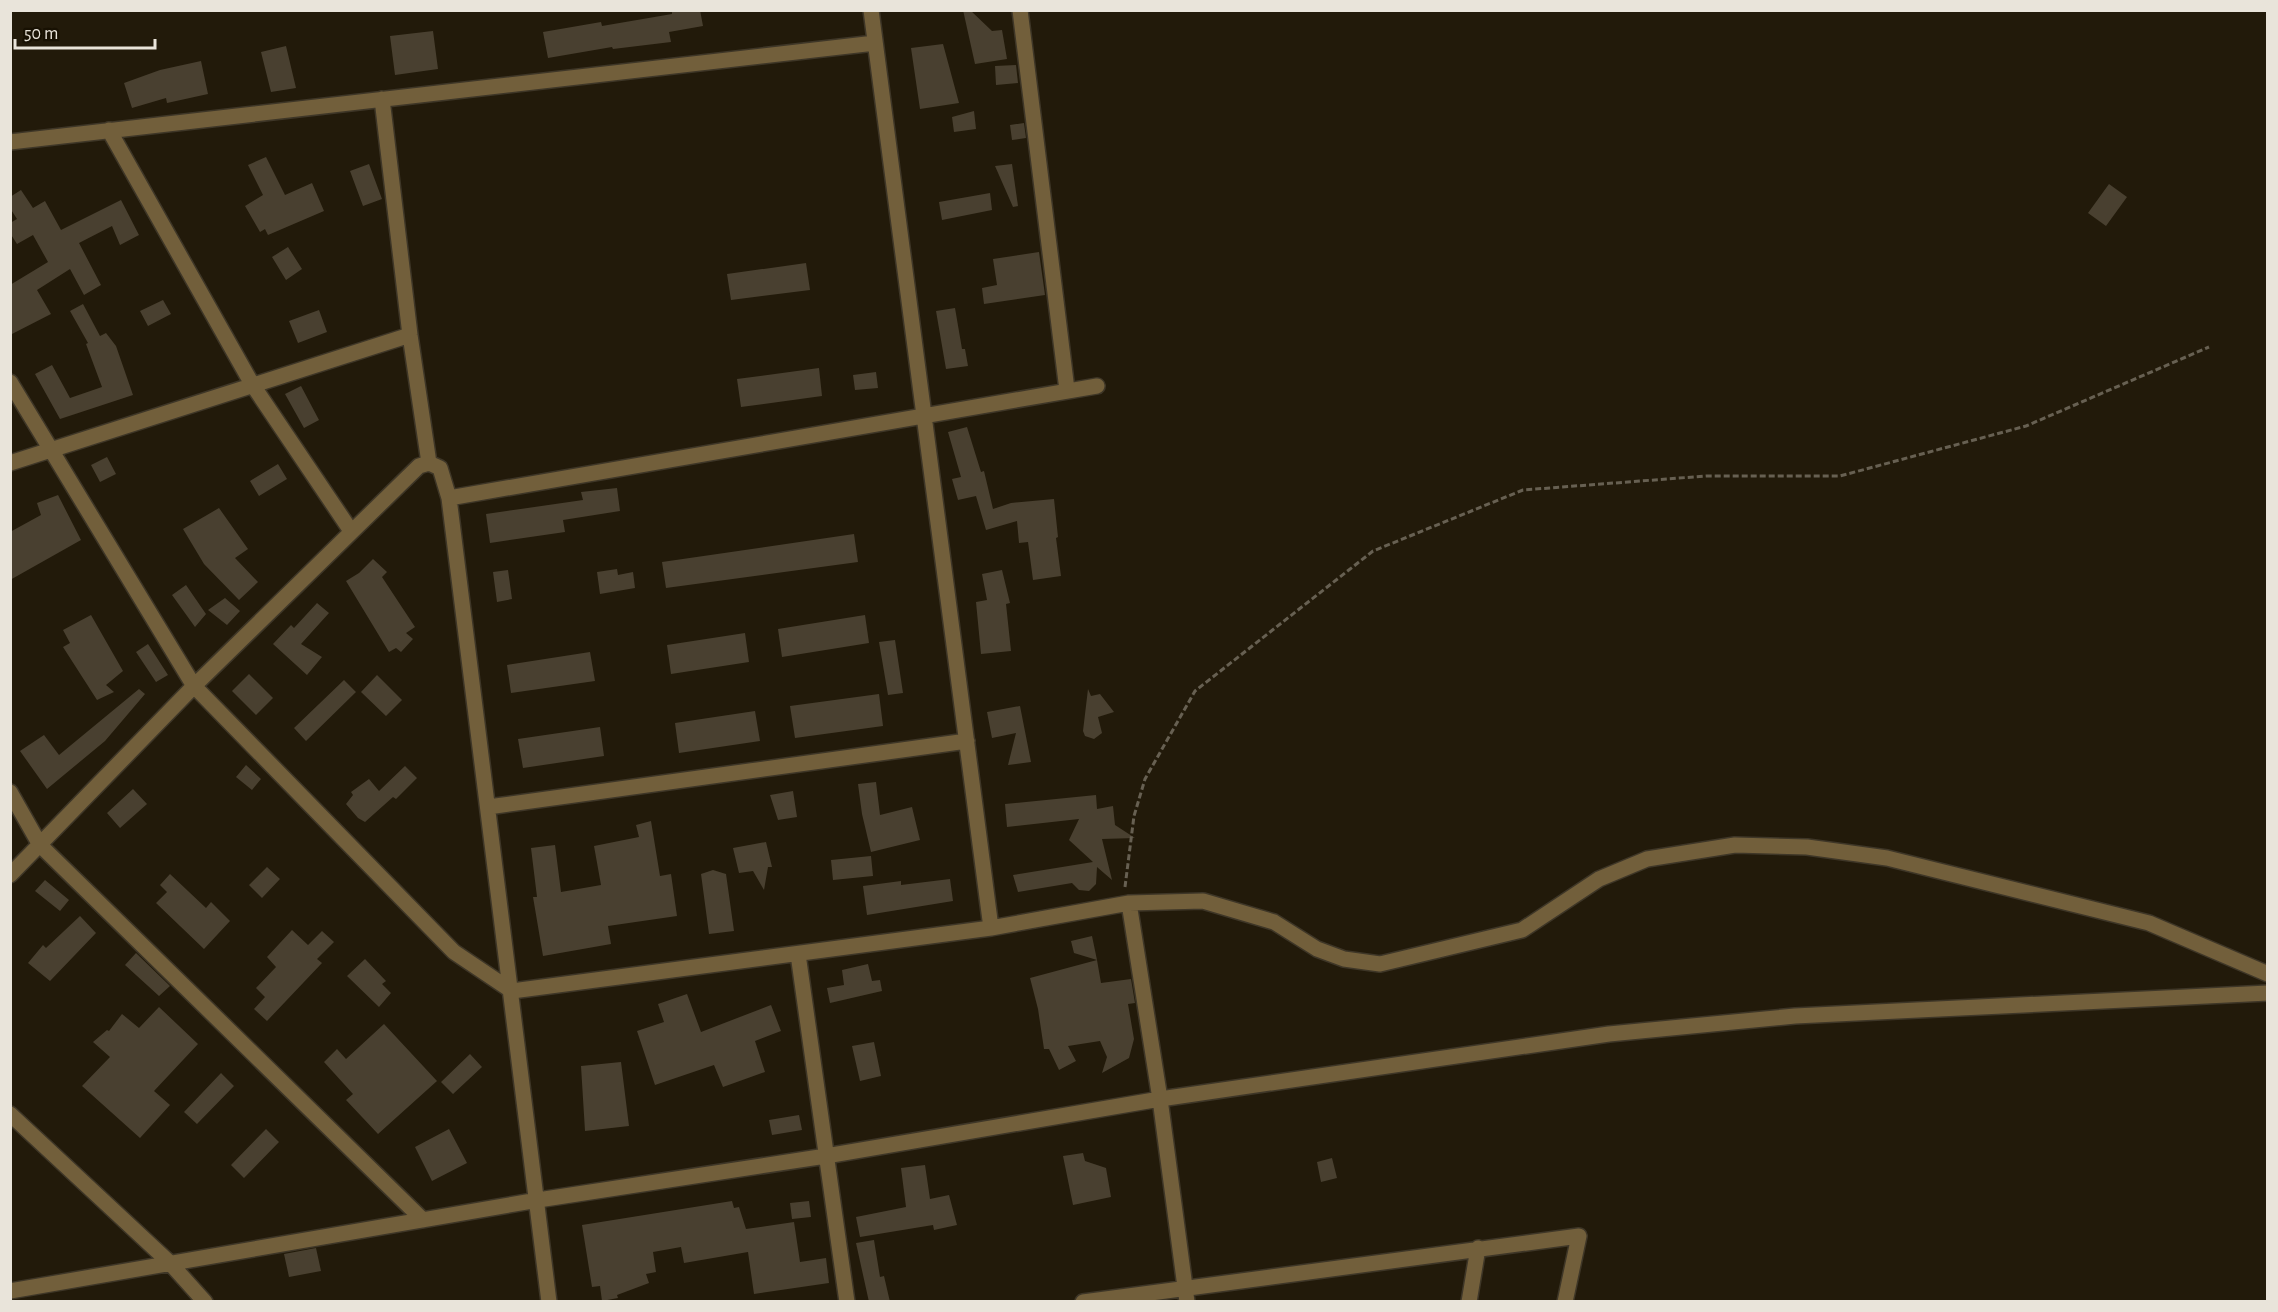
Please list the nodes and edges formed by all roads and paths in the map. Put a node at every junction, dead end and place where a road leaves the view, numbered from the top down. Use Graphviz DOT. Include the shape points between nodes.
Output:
graph roads {
  1 [pos="871,10"];
  2 [pos="1020,10"];
  3 [pos="875,43"];
  4 [pos="382,99"];
  5 [pos="109,130"];
  6 [pos="10,142"];
  7 [pos="410,335"];
  8 [pos="2209,347"];
  9 [pos="10,382"];
  10 [pos="252,384"];
  11 [pos="1097,386"];
  12 [pos="1067,390"];
  13 [pos="924,416"];
  14 [pos="51,450"];
  15 [pos="10,463"];
  16 [pos="429,463"];
  17 [pos="449,498"];
  18 [pos="351,531"];
  19 [pos="194,686"];
  20 [pos="967,741"];
  21 [pos="10,792"];
  22 [pos="488,807"];
  23 [pos="40,845"];
  24 [pos="10,875"];
  25 [pos="1129,903"];
  26 [pos="991,928"];
  27 [pos="798,954"];
  28 [pos="2268,974"];
  29 [pos="512,991"];
  30 [pos="2268,993"];
  31 [pos="1160,1099"];
  32 [pos="10,1114"];
  33 [pos="826,1156"];
  34 [pos="538,1200"];
  35 [pos="423,1220"];
  36 [pos="1478,1248"];
  37 [pos="170,1263"];
  38 [pos="10,1291"];
  39 [pos="1186,1295"];
  40 [pos="205,1302"];
  41 [pos="549,1302"];
  42 [pos="847,1302"];
  43 [pos="1083,1302"];
  44 [pos="1469,1302"];
  45 [pos="1565,1302"];
  1 -- 3 [label="street"];
  2 -- 12 [label="street"];
  3 -- 4 [label="street"];
  3 -- 13 [label="street"];
  4 -- 5 [label="street"];
  4 -- 7 [label="street"];
  5 -- 6 [label="street"];
  5 -- 10 [label="street"];
  7 -- 10 [label="street"];
  7 -- 16 [label="street"];
  8 -- 25 [label="path" via="2026,426 1840,476 1706,477 1523,490 1373,551 1195,691 1145,779 1134,816 1125,885"];
  9 -- 14 [label="street"];
  10 -- 14 [label="street"];
  10 -- 18 [label="street"];
  11 -- 12 [label="street"];
  12 -- 13 [label="street"];
  13 -- 17 [label="street"];
  13 -- 20 [label="street"];
  14 -- 15 [label="street"];
  14 -- 19 [label="street"];
  16 -- 17 [label="street" via="440,468"];
  16 -- 18 [label="street" via="419,466"];
  17 -- 22 [label="street"];
  18 -- 19 [label="street"];
  19 -- 23 [label="street"];
  19 -- 29 [label="street" via="454,952"];
  20 -- 22 [label="street"];
  20 -- 26 [label="street"];
  21 -- 23 [label="street"];
  22 -- 29 [label="street"];
  23 -- 24 [label="street"];
  23 -- 35 [label="street"];
  25 -- 26 [label="street"];
  25 -- 28 [label="street" via="1203,901 1274,922 1344,959 1380,963 1522,930 1599,879 1647,859 1735,845 1807,847 1887,858 2149,923"];
  25 -- 31 [label="street"];
  26 -- 27 [label="street"];
  27 -- 29 [label="street"];
  27 -- 33 [label="street"];
  29 -- 34 [label="street"];
  30 -- 31 [label="street" via="1694,1024"];
  31 -- 33 [label="street"];
  31 -- 39 [label="street"];
  32 -- 37 [label="street"];
  33 -- 34 [label="street"];
  33 -- 42 [label="street"];
  34 -- 35 [label="street"];
  34 -- 41 [label="street"];
  35 -- 37 [label="street"];
  36 -- 39 [label="street"];
  36 -- 44 [label="street"];
  36 -- 45 [label="street" via="1580,1236"];
  37 -- 38 [label="street"];
  37 -- 40 [label="street"];
  39 -- 43 [label="street"];
}
